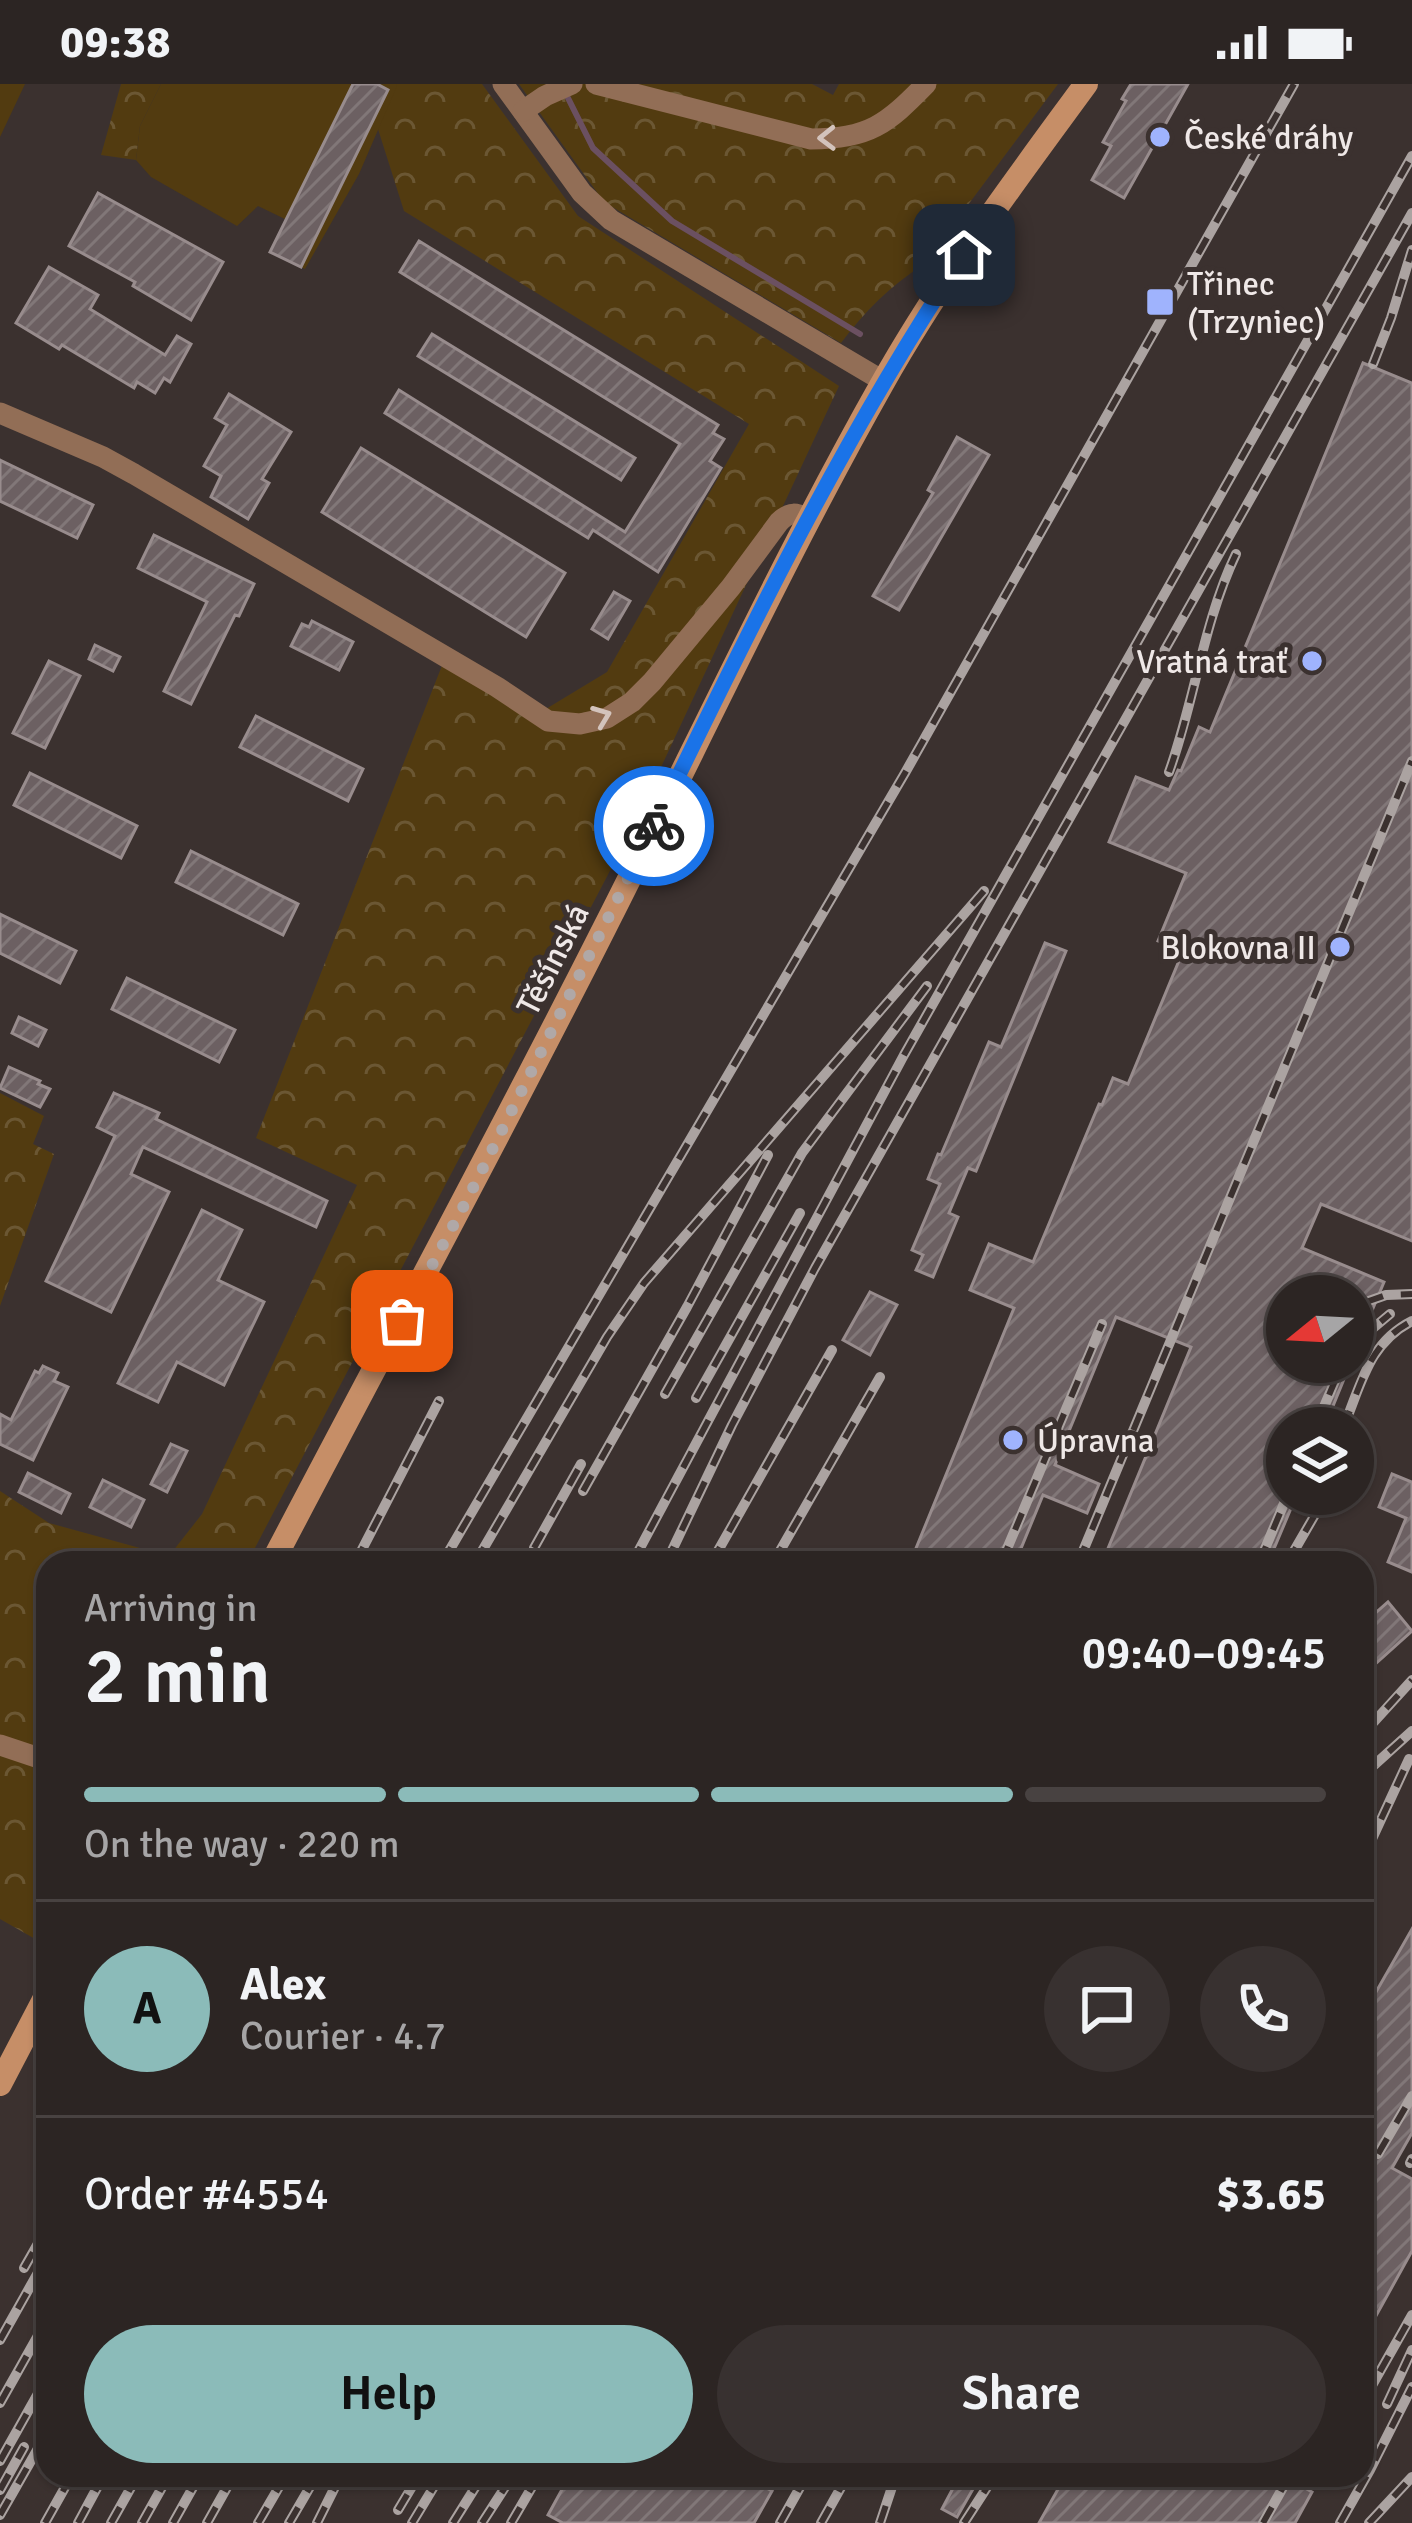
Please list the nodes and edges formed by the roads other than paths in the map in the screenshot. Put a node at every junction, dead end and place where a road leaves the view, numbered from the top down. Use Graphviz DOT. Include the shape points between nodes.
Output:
graph roads {
  1 [pos="503,84"];
  2 [pos="572,84"];
  3 [pos="596,84"];
  4 [pos="926,84"];
  5 [pos="1086,84"];
  6 [pos="523,111"];
  7 [pos="883,381"];
  8 [pos="0,413"];
  9 [pos="809,519"];
  10 [pos="278,1551"];
  11 [pos="0,1745"];
  12 [pos="36,1757"];
  13 [pos="36,2015"];
  14 [pos="0,2084"];
  1 -- 6 [label="street"];
  2 -- 6 [label="street"];
  4 -- 3 [label="street, one-way" via="875,128 811,140"];
  5 -- 7 [label="main road, Těšínská"];
  6 -- 7 [label="street" via="611,220"];
  7 -- 9 [label="main road, Těšínská"];
  8 -- 9 [label="street, one-way" via="134,474 548,721 607,718 632,702 778,522 795,512"];
  9 -- 10 [label="main road, Těšínská" via="468,1198"];
  11 -- 12 [label="street"];
  13 -- 14 [label="main road"];
}
